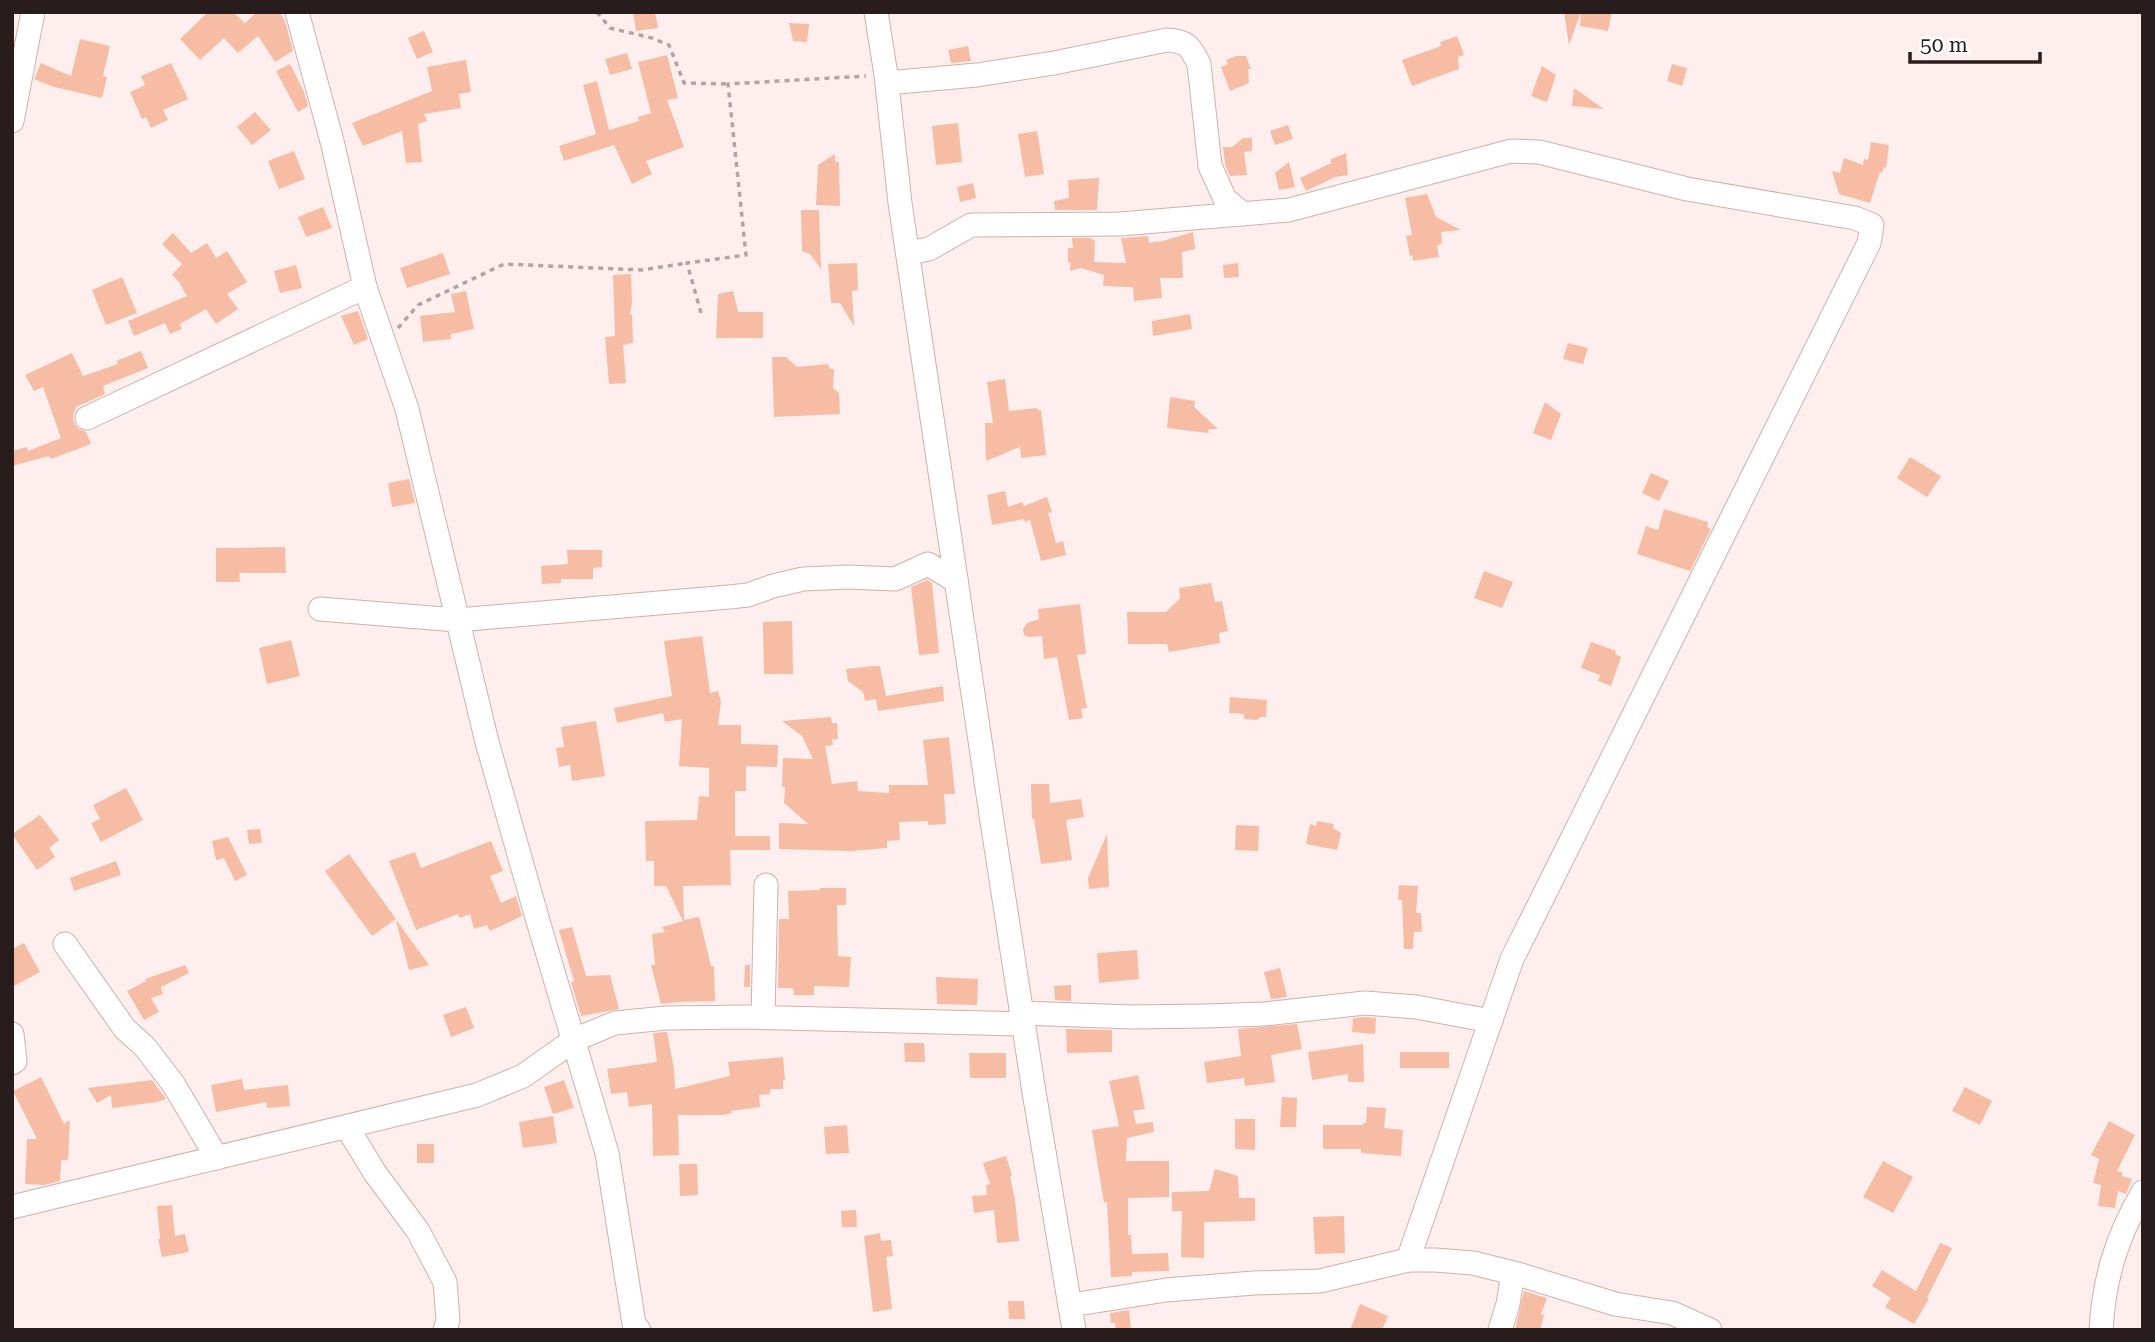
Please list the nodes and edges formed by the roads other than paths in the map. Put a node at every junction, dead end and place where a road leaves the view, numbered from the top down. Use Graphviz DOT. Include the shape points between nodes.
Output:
graph roads {
  1 [pos="33,12"];
  2 [pos="297,12"];
  3 [pos="876,12"];
  4 [pos="18,53"];
  5 [pos="886,79"];
  6 [pos="12,121"];
  7 [pos="1243,214"];
  8 [pos="908,253"];
  9 [pos="365,287"];
  10 [pos="87,418"];
  11 [pos="956,581"];
  12 [pos="320,609"];
  13 [pos="457,620"];
  14 [pos="766,885"];
  15 [pos="65,944"];
  16 [pos="763,1017"];
  17 [pos="1022,1019"];
  18 [pos="1491,1021"];
  19 [pos="12,1034"];
  20 [pos="574,1040"];
  21 [pos="12,1063"];
  22 [pos="346,1126"];
  23 [pos="217,1157"];
  24 [pos="2143,1192"];
  25 [pos="12,1207"];
  26 [pos="1408,1260"];
  27 [pos="1513,1273"];
  28 [pos="1071,1305"];
  29 [pos="1678,1323"];
  30 [pos="445,1330"];
  31 [pos="639,1330"];
  32 [pos="1074,1330"];
  33 [pos="1500,1330"];
  34 [pos="1710,1330"];
  35 [pos="2101,1330"];
  1 -- 4 [label="street"];
  2 -- 9 [label="street"];
  3 -- 5 [label="street"];
  4 -- 6 [label="street"];
  5 -- 7 [label="street" via="977,75 1181,41 1192,49 1199,64 1210,166 1224,199"];
  5 -- 8 [label="street"];
  7 -- 8 [label="street" via="1120,224 971,225 929,249"];
  7 -- 18 [label="street" via="1289,210 1525,151 1872,225 1869,243 1512,959"];
  8 -- 11 [label="street"];
  9 -- 10 [label="street"];
  9 -- 13 [label="street" via="407,408"];
  11 -- 13 [label="street" via="928,564 895,579 803,579 748,595"];
  11 -- 17 [label="street"];
  12 -- 13 [label="street"];
  13 -- 20 [label="street"];
  14 -- 16 [label="street"];
  15 -- 23 [label="street" via="125,1029 145,1046 174,1085"];
  16 -- 17 [label="street"];
  16 -- 20 [label="street" via="615,1023"];
  17 -- 18 [label="street" via="1264,1014 1365,1003"];
  17 -- 28 [label="street"];
  18 -- 26 [label="street"];
  19 -- 21 [label="street"];
  20 -- 22 [label="street" via="523,1076 477,1095"];
  20 -- 31 [label="street" via="607,1153 634,1324"];
  22 -- 23 [label="street"];
  22 -- 30 [label="street" via="418,1231 444,1282"];
  23 -- 25 [label="street"];
  24 -- 35 [label="street" via="2122,1230 2110,1266"];
  26 -- 27 [label="street" via="1473,1262"];
  26 -- 28 [label="street" via="1320,1281 1166,1290"];
  27 -- 29 [label="street" via="1615,1304 1672,1313"];
  27 -- 33 [label="street"];
  28 -- 32 [label="street"];
  29 -- 34 [label="street"];
}
